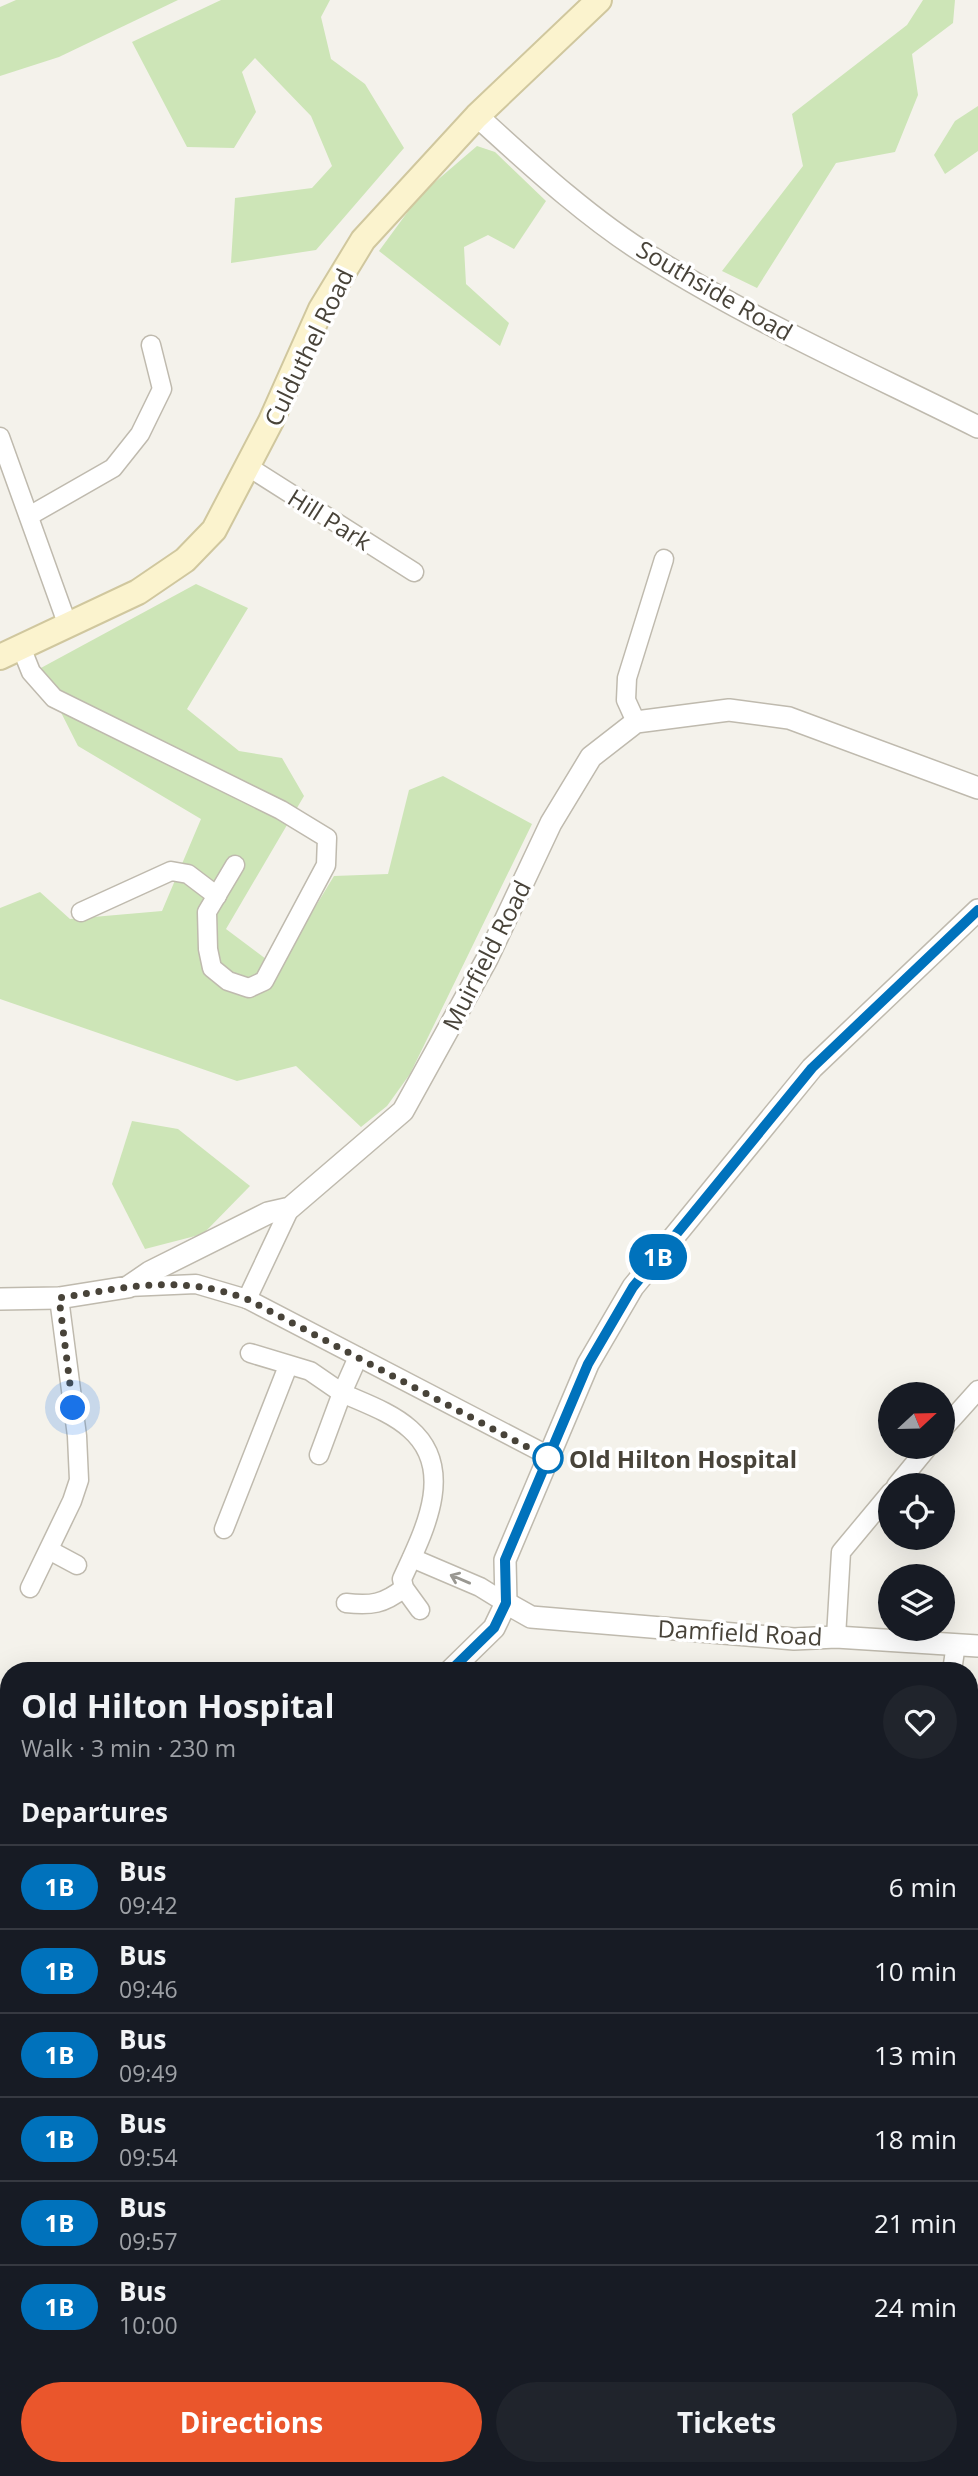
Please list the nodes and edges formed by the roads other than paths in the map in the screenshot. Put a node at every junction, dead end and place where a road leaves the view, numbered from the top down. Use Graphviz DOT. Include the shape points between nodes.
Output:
graph roads {
  1 [pos="599,0"];
  2 [pos="477,116"];
  3 [pos="150,345"];
  4 [pos="978,427"];
  5 [pos="0,437"];
  6 [pos="247,466"];
  7 [pos="29,516"];
  8 [pos="664,559"];
  9 [pos="414,572"];
  10 [pos="68,626"];
  11 [pos="10,652"];
  12 [pos="636,722"];
  13 [pos="978,788"];
  14 [pos="234,865"];
  15 [pos="217,896"];
  16 [pos="978,910"];
  17 [pos="81,912"];
  18 [pos="290,1208"];
  19 [pos="128,1287"];
  20 [pos="59,1298"];
  21 [pos="0,1299"];
  22 [pos="247,1299"];
  23 [pos="250,1353"];
  24 [pos="358,1357"];
  25 [pos="288,1366"];
  26 [pos="978,1390"];
  27 [pos="342,1393"];
  28 [pos="956,1415"];
  29 [pos="319,1455"];
  30 [pos="549,1456"];
  31 [pos="878,1508"];
  32 [pos="224,1528"];
  33 [pos="49,1550"];
  34 [pos="412,1558"];
  35 [pos="77,1565"];
  36 [pos="30,1588"];
  37 [pos="404,1588"];
  38 [pos="346,1603"];
  39 [pos="506,1603"];
  40 [pos="420,1610"];
  41 [pos="835,1637"];
  42 [pos="956,1644"];
  43 [pos="978,1646"];
  44 [pos="459,1662"];
  45 [pos="953,1662"];
  1 -- 2 [label="main road, Culduthel Road"];
  2 -- 4 [label="street, Southside Road" via="538,172 649,256 764,320"];
  2 -- 6 [label="main road, Culduthel Road" via="363,240 321,309"];
  3 -- 7 [label="street" via="162,389 140,434 113,467"];
  5 -- 7 [label="street"];
  6 -- 9 [label="street, Hill Park"];
  6 -- 10 [label="main road, Culduthel Road" via="214,530 185,560 138,592"];
  7 -- 10 [label="street"];
  8 -- 12 [label="street" via="627,678 626,700"];
  10 -- 11 [label="main road, Culduthel Road"];
  11 -- 15 [label="street" via="54,698 281,810 327,838 326,865 264,981 249,988 212,968 205,927 207,912"];
  12 -- 13 [label="street" via="729,710 789,718"];
  12 -- 18 [label="street, Muirfield Road" via="591,757 551,822 487,959 404,1111"];
  14 -- 15 [label="street"];
  15 -- 17 [label="street" via="188,874 171,871"];
  16 -- 30 [label="street" via="812,1068 633,1287 588,1364"];
  18 -- 19 [label="street, Muirfield Road" via="268,1213"];
  18 -- 22 [label="street"];
  19 -- 20 [label="street, Muirfield Road"];
  19 -- 22 [label="street" via="195,1284"];
  20 -- 21 [label="street, Muirfield Road"];
  20 -- 33 [label="street" via="79,1480"];
  22 -- 24 [label="street"];
  23 -- 25 [label="street"];
  24 -- 27 [label="street"];
  24 -- 30 [label="street"];
  25 -- 27 [label="street" via="310,1371"];
  25 -- 32 [label="street"];
  26 -- 28 [label="street"];
  27 -- 29 [label="street"];
  27 -- 34 [label="street" via="410,1429 430,1455 436,1483"];
  30 -- 39 [label="street" via="505,1560"];
  31 -- 41 [label="street" via="841,1552"];
  33 -- 35 [label="street"];
  33 -- 36 [label="street"];
  34 -- 37 [label="street" via="402,1579"];
  39 -- 34 [label="street, one-way"];
  37 -- 38 [label="street" via="372,1606"];
  37 -- 40 [label="street"];
  39 -- 41 [label="street, Damfield Road" via="531,1617 794,1639"];
  39 -- 44 [label="street" via="494,1628"];
  41 -- 42 [label="street, Damfield Road"];
  42 -- 43 [label="street, Damfield Road"];
  42 -- 45 [label="street"];
}
